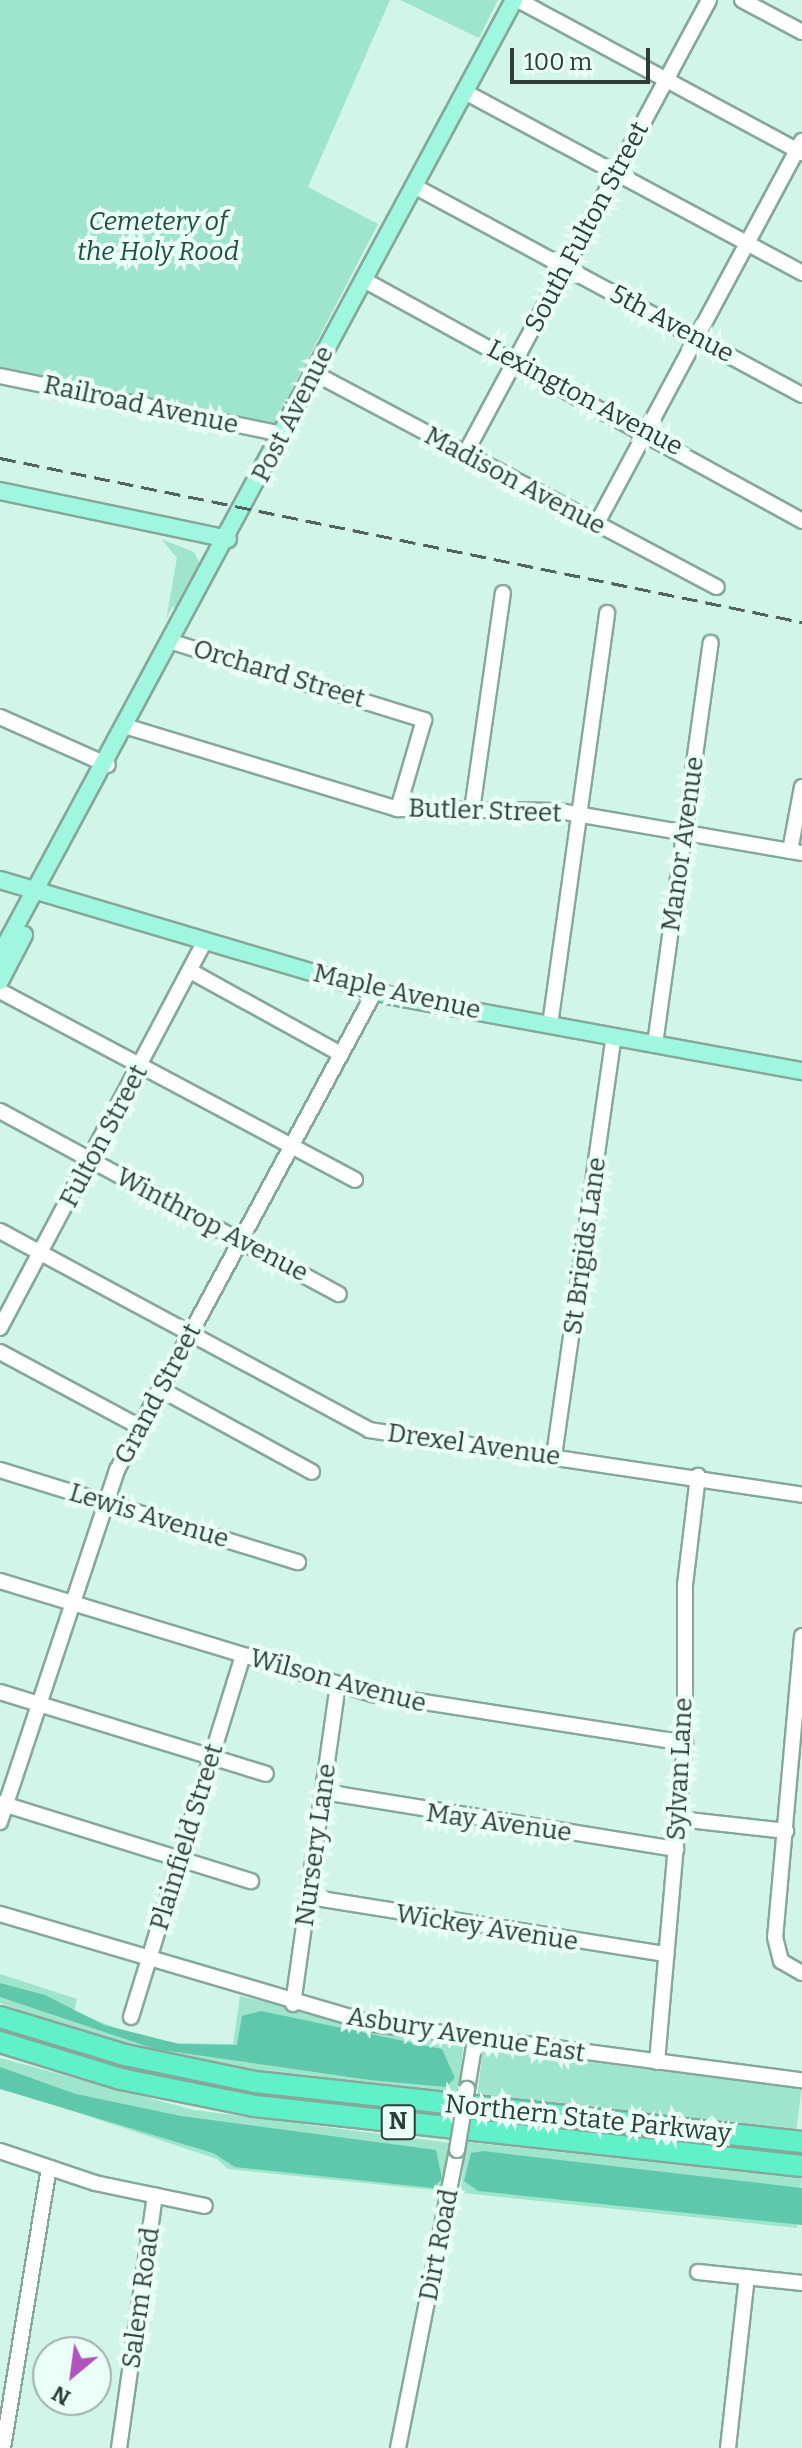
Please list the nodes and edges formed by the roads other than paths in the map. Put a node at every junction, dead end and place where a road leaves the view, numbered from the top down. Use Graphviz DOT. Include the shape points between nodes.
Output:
graph roads {
  1 [pos="516,0"];
  2 [pos="709,0"];
  3 [pos="742,0"];
  4 [pos="802,32"];
  5 [pos="666,80"];
  6 [pos="465,92"];
  7 [pos="800,148"];
  8 [pos="616,174"];
  9 [pos="414,186"];
  10 [pos="747,244"];
  11 [pos="566,267"];
  12 [pos="802,273"];
  13 [pos="364,280"];
  14 [pos="696,338"];
  15 [pos="515,361"];
  16 [pos="314,373"];
  17 [pos="0,376"];
  18 [pos="802,395"];
  19 [pos="646,431"];
  20 [pos="283,434"];
  21 [pos="465,454"];
  22 [pos="0,491"];
  23 [pos="802,521"];
  24 [pos="596,525"];
  25 [pos="159,530"];
  26 [pos="228,539"];
  27 [pos="219,557"];
  28 [pos="717,587"];
  29 [pos="503,593"];
  30 [pos="607,613"];
  31 [pos="172,642"];
  32 [pos="711,643"];
  33 [pos="0,717"];
  34 [pos="128,727"];
  35 [pos="108,765"];
  36 [pos="802,787"];
  37 [pos="398,809"];
  38 [pos="472,810"];
  39 [pos="579,814"];
  40 [pos="684,832"];
  41 [pos="796,852"];
  42 [pos="0,880"];
  43 [pos="40,894"];
  44 [pos="204,942"];
  45 [pos="0,955"];
  46 [pos="194,973"];
  47 [pos="0,981"];
  48 [pos="0,991"];
  49 [pos="375,991"];
  50 [pos="550,1025"];
  51 [pos="614,1037"];
  52 [pos="655,1044"];
  53 [pos="341,1054"];
  54 [pos="141,1066"];
  55 [pos="802,1071"];
  56 [pos="0,1111"];
  57 [pos="291,1147"];
  58 [pos="91,1160"];
  59 [pos="355,1180"];
  60 [pos="0,1231"];
  61 [pos="241,1240"];
  62 [pos="40,1253"];
  63 [pos="339,1294"];
  64 [pos="0,1328"];
  65 [pos="190,1334"];
  66 [pos="0,1352"];
  67 [pos="160,1389"];
  68 [pos="140,1427"];
  69 [pos="554,1456"];
  70 [pos="0,1470"];
  71 [pos="312,1472"];
  72 [pos="698,1476"];
  73 [pos="802,1495"];
  74 [pos="103,1502"];
  75 [pos="298,1562"];
  76 [pos="0,1581"];
  77 [pos="69,1602"];
  78 [pos="802,1636"];
  79 [pos="243,1656"];
  80 [pos="338,1685"];
  81 [pos="0,1692"];
  82 [pos="37,1703"];
  83 [pos="799,1714"];
  84 [pos="685,1743"];
  85 [pos="211,1758"];
  86 [pos="266,1774"];
  87 [pos="324,1792"];
  88 [pos="3,1804"];
  89 [pos="679,1819"];
  90 [pos="0,1822"];
  91 [pos="786,1831"];
  92 [pos="676,1849"];
  93 [pos="180,1859"];
  94 [pos="251,1881"];
  95 [pos="309,1897"];
  96 [pos="0,1914"];
  97 [pos="666,1954"];
  98 [pos="148,1960"];
  99 [pos="802,1973"];
  100 [pos="293,2004"];
  101 [pos="0,2017"];
  102 [pos="131,2017"];
  103 [pos="475,2040"];
  104 [pos="0,2042"];
  105 [pos="657,2062"];
  106 [pos="802,2080"];
  107 [pos="802,2142"];
  108 [pos="0,2151"];
  109 [pos="802,2166"];
  110 [pos="49,2168"];
  111 [pos="155,2196"];
  112 [pos="205,2206"];
  113 [pos="698,2272"];
  114 [pos="747,2277"];
  115 [pos="802,2283"];
  116 [pos="3,2448"];
  117 [pos="119,2448"];
  118 [pos="398,2448"];
  119 [pos="728,2448"];
  1 -- 5 [label="street"];
  1 -- 6 [label="main road, Post Avenue"];
  2 -- 5 [label="street, South Fulton Street"];
  3 -- 4 [label="street"];
  5 -- 7 [label="street"];
  5 -- 8 [label="street, South Fulton Street"];
  6 -- 8 [label="street"];
  6 -- 9 [label="main road, Post Avenue"];
  7 -- 10 [label="street"];
  8 -- 10 [label="street"];
  8 -- 11 [label="street, South Fulton Street"];
  9 -- 11 [label="street, 5th Avenue"];
  9 -- 13 [label="main road, Post Avenue"];
  10 -- 12 [label="street"];
  10 -- 14 [label="street"];
  11 -- 14 [label="street, 5th Avenue"];
  11 -- 15 [label="street, South Fulton Street"];
  13 -- 15 [label="street, Lexington Avenue"];
  13 -- 16 [label="main road, Post Avenue"];
  14 -- 18 [label="street, 5th Avenue"];
  14 -- 19 [label="street"];
  15 -- 19 [label="street, Lexington Avenue"];
  15 -- 21 [label="street, South Fulton Street"];
  16 -- 20 [label="main road, Post Avenue"];
  16 -- 21 [label="street, Madison Avenue"];
  17 -- 20 [label="street, Railroad Avenue"];
  19 -- 23 [label="street, Lexington Avenue"];
  19 -- 24 [label="street"];
  20 -- 26 [label="main road, Post Avenue"];
  21 -- 24 [label="street, Madison Avenue"];
  22 -- 25 [label="main road"];
  24 -- 28 [label="street, Madison Avenue"];
  25 -- 26 [label="main road"];
  25 -- 27 [label="main road"];
  26 -- 27 [label="main road, Post Avenue"];
  27 -- 31 [label="main road, Post Avenue"];
  29 -- 38 [label="street"];
  30 -- 39 [label="street"];
  31 -- 34 [label="main road, Post Avenue"];
  31 -- 37 [label="street, Orchard Street" via="424,720"];
  32 -- 40 [label="street, Manor Avenue"];
  33 -- 35 [label="street"];
  34 -- 35 [label="main road, Post Avenue"];
  34 -- 37 [label="street, Butler Street"];
  35 -- 43 [label="main road, Post Avenue"];
  36 -- 41 [label="street"];
  37 -- 38 [label="street, Butler Street"];
  38 -- 39 [label="street, Butler Street"];
  39 -- 40 [label="street, Butler Street"];
  39 -- 50 [label="street"];
  40 -- 41 [label="street, Butler Street"];
  40 -- 52 [label="street, Manor Avenue"];
  42 -- 43 [label="main road, Maple Avenue"];
  43 -- 44 [label="main road, Maple Avenue"];
  43 -- 45 [label="main road, Post Avenue"];
  43 -- 47 [label="main road, Post Avenue"];
  44 -- 46 [label="street, Fulton Street"];
  44 -- 49 [label="main road, Maple Avenue"];
  46 -- 53 [label="street"];
  46 -- 54 [label="street, Fulton Street"];
  48 -- 54 [label="street"];
  49 -- 50 [label="main road, Maple Avenue"];
  49 -- 53 [label="street, Grand Street"];
  50 -- 51 [label="main road, Maple Avenue"];
  51 -- 52 [label="main road, Maple Avenue"];
  51 -- 69 [label="street, St Brigids Lane"];
  52 -- 55 [label="main road, Maple Avenue"];
  53 -- 57 [label="street, Grand Street"];
  54 -- 57 [label="street"];
  54 -- 58 [label="street, Fulton Street"];
  56 -- 58 [label="street, Winthrop Avenue"];
  57 -- 59 [label="street"];
  57 -- 61 [label="street, Grand Street"];
  58 -- 61 [label="street, Winthrop Avenue"];
  58 -- 62 [label="street, Fulton Street"];
  60 -- 62 [label="street, Drexel Avenue"];
  61 -- 63 [label="street, Winthrop Avenue"];
  61 -- 65 [label="street, Grand Street"];
  62 -- 64 [label="street, Fulton Street"];
  62 -- 65 [label="street, Drexel Avenue"];
  65 -- 67 [label="street, Grand Street"];
  65 -- 69 [label="street, Drexel Avenue" via="369,1430"];
  66 -- 68 [label="street"];
  67 -- 68 [label="street, Grand Street"];
  67 -- 71 [label="street"];
  68 -- 74 [label="street, Grand Street"];
  69 -- 72 [label="street, Drexel Avenue"];
  70 -- 74 [label="street, Lewis Avenue"];
  72 -- 73 [label="street, Drexel Avenue"];
  72 -- 84 [label="street, Sylvan Lane" via="685,1585"];
  74 -- 75 [label="street, Lewis Avenue"];
  74 -- 77 [label="street, Grand Street"];
  76 -- 77 [label="street, Wilson Avenue"];
  77 -- 79 [label="street, Wilson Avenue"];
  77 -- 82 [label="street, Grand Street"];
  78 -- 83 [label="street"];
  79 -- 80 [label="street, Wilson Avenue"];
  79 -- 85 [label="street, Plainfield Street"];
  80 -- 84 [label="street, Wilson Avenue" via="436,1707"];
  80 -- 87 [label="street, Nursery Lane"];
  81 -- 82 [label="street"];
  82 -- 85 [label="street"];
  82 -- 88 [label="street, Grand Street"];
  83 -- 91 [label="street"];
  84 -- 89 [label="street, Sylvan Lane"];
  85 -- 86 [label="street"];
  85 -- 93 [label="street, Plainfield Street"];
  87 -- 92 [label="street, May Avenue"];
  87 -- 95 [label="street, Nursery Lane"];
  88 -- 90 [label="street, Grand Street"];
  88 -- 93 [label="street"];
  89 -- 91 [label="street"];
  89 -- 92 [label="street, Sylvan Lane"];
  91 -- 99 [label="street" via="776,1948 785,1967"];
  92 -- 97 [label="street, Sylvan Lane"];
  93 -- 94 [label="street"];
  93 -- 98 [label="street, Plainfield Street"];
  95 -- 97 [label="street, Wickey Avenue"];
  95 -- 100 [label="street, Nursery Lane"];
  96 -- 98 [label="street, Asbury Avenue East"];
  97 -- 105 [label="street, Sylvan Lane"];
  98 -- 100 [label="street, Asbury Avenue East"];
  98 -- 102 [label="street, Plainfield Street"];
  100 -- 103 [label="street, Asbury Avenue East"];
  101 -- 107 [label="highway, Northern State Parkway / N" via="125,2055 255,2082"];
  103 -- 105 [label="street, Asbury Avenue East"];
  103 -- 118 [label="street, Dirt Road, bridge"];
  104 -- 109 [label="highway, Northern State Parkway / N" via="232,2102"];
  105 -- 106 [label="street, Asbury Avenue East"];
  108 -- 110 [label="street"];
  110 -- 111 [label="street"];
  110 -- 116 [label="street"];
  111 -- 112 [label="street"];
  111 -- 117 [label="street, Salem Road"];
  113 -- 114 [label="street"];
  114 -- 115 [label="street"];
  114 -- 119 [label="street"];
}
